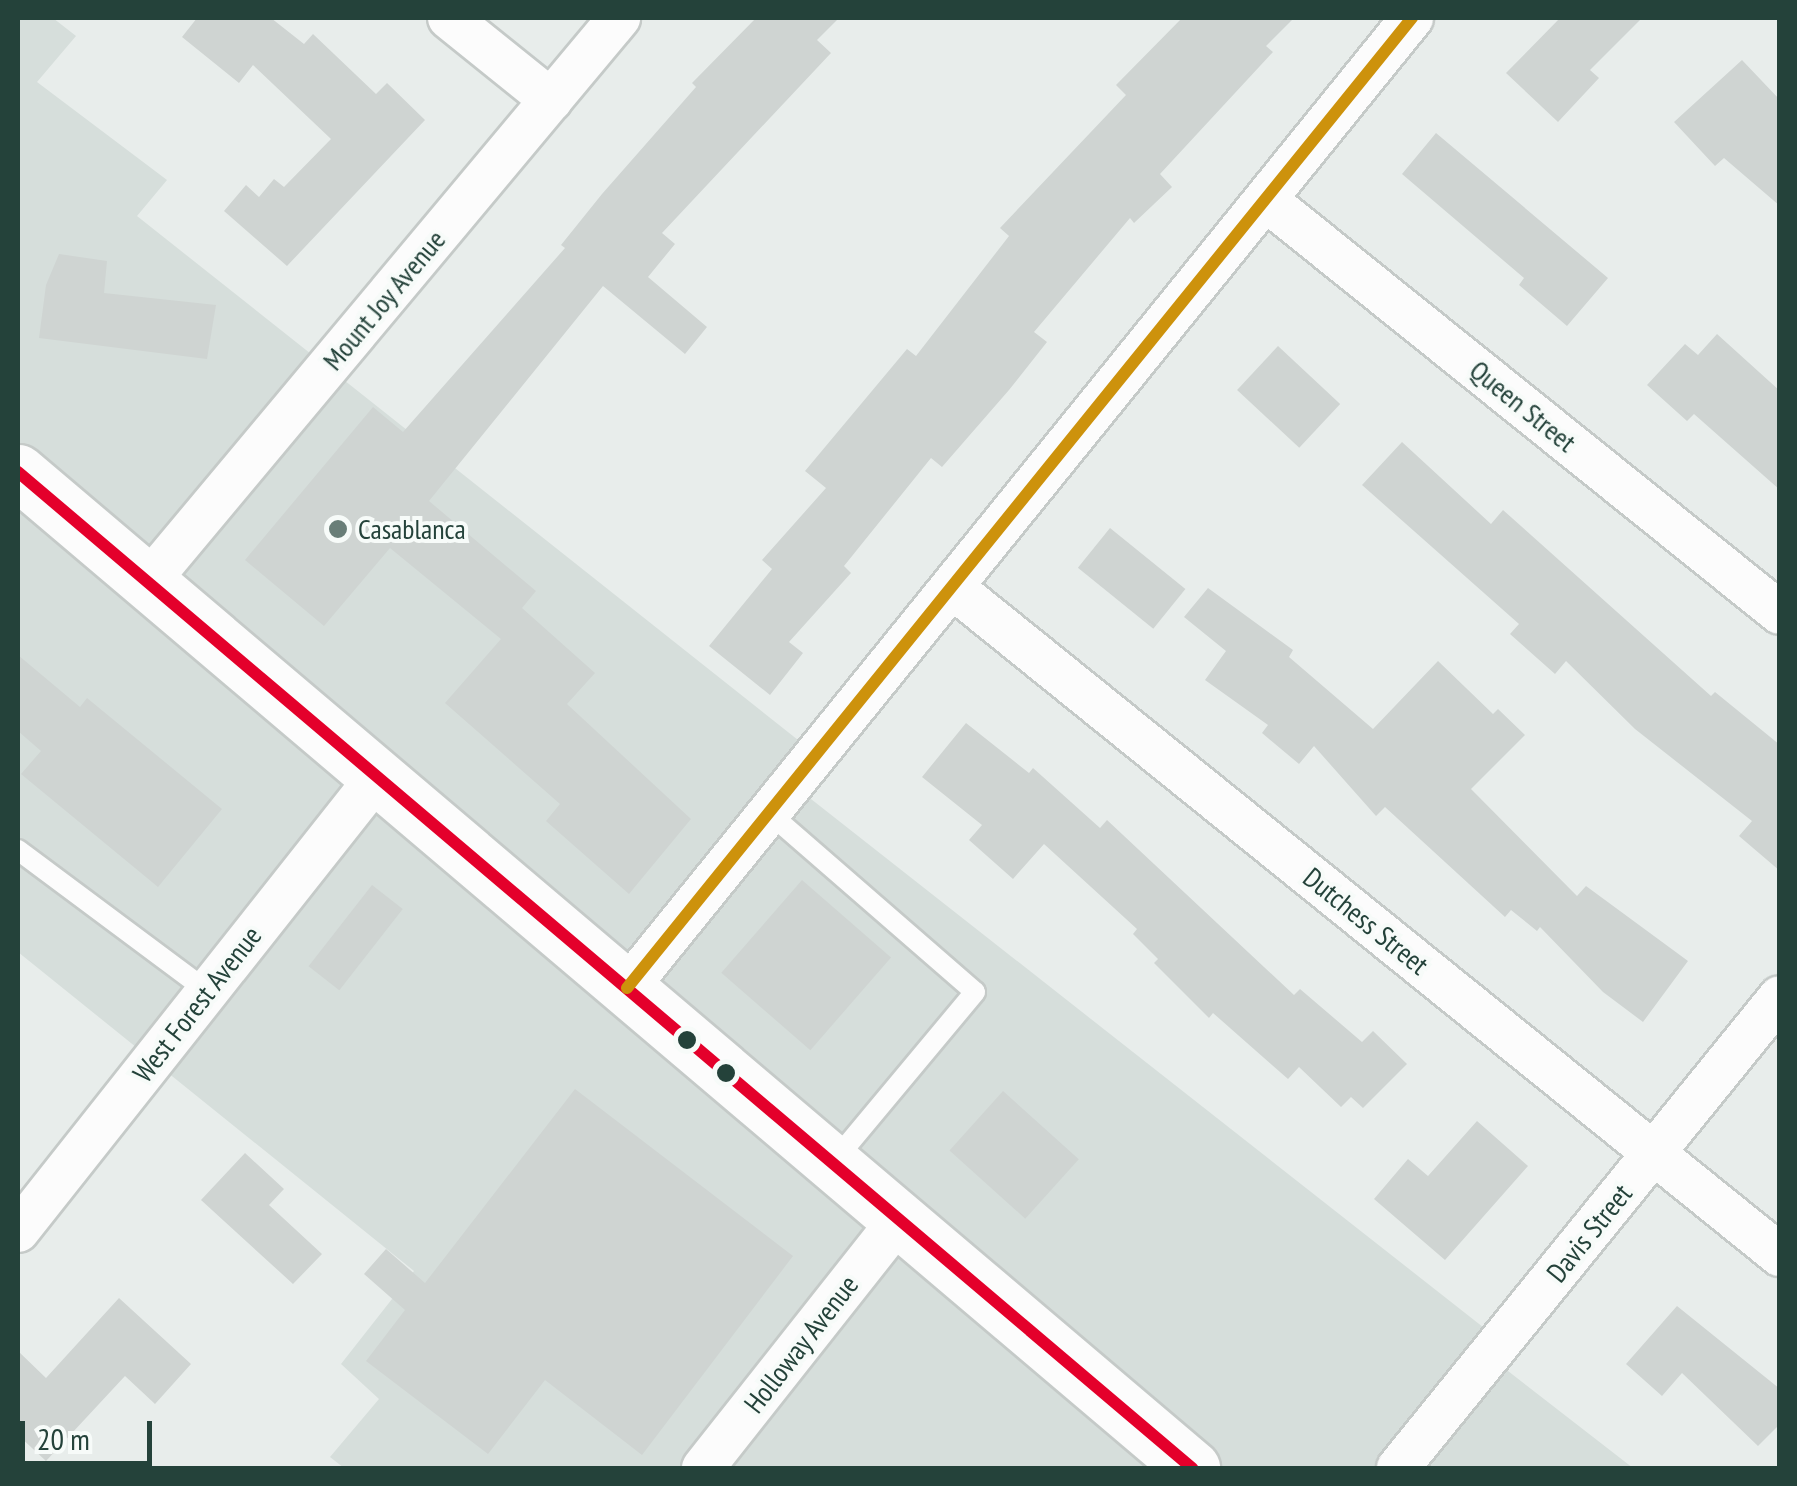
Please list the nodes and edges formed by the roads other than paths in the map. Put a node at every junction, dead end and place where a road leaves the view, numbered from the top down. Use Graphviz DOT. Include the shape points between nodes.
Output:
graph roads {
  1 [pos="448,18"];
  2 [pos="619,18"];
  3 [pos="1412,18"];
  4 [pos="550,100"];
  5 [pos="1266,200"];
  6 [pos="18,472"];
  7 [pos="148,582"];
  8 [pos="952,587"];
  9 [pos="1780,613"];
  10 [pos="377,777"];
  11 [pos="768,812"];
  12 [pos="18,850"];
  13 [pos="626,988"];
  14 [pos="207,992"];
  15 [pos="1780,996"];
  16 [pos="1653,1153"];
  17 [pos="832,1163"];
  18 [pos="899,1220"];
  19 [pos="18,1231"];
  20 [pos="1780,1255"];
  21 [pos="703,1468"];
  22 [pos="1192,1468"];
  23 [pos="1398,1468"];
  1 -- 4 [label="street"];
  2 -- 4 [label="street, Mount Joy Avenue"];
  3 -- 5 [label="street"];
  4 -- 7 [label="street, Mount Joy Avenue"];
  5 -- 8 [label="street"];
  5 -- 9 [label="street, Queen Street"];
  6 -- 7 [label="main road"];
  7 -- 10 [label="main road"];
  8 -- 11 [label="street"];
  8 -- 16 [label="street, Dutchess Street"];
  10 -- 13 [label="main road"];
  10 -- 14 [label="street, West Forest Avenue"];
  11 -- 13 [label="street"];
  11 -- 17 [label="lane" via="975,992"];
  12 -- 14 [label="lane"];
  13 -- 17 [label="main road"];
  14 -- 19 [label="street, West Forest Avenue"];
  15 -- 16 [label="street, Davis Street"];
  16 -- 20 [label="street, Dutchess Street"];
  16 -- 23 [label="street, Davis Street"];
  17 -- 18 [label="main road"];
  18 -- 21 [label="street, Holloway Avenue"];
  18 -- 22 [label="main road"];
}
